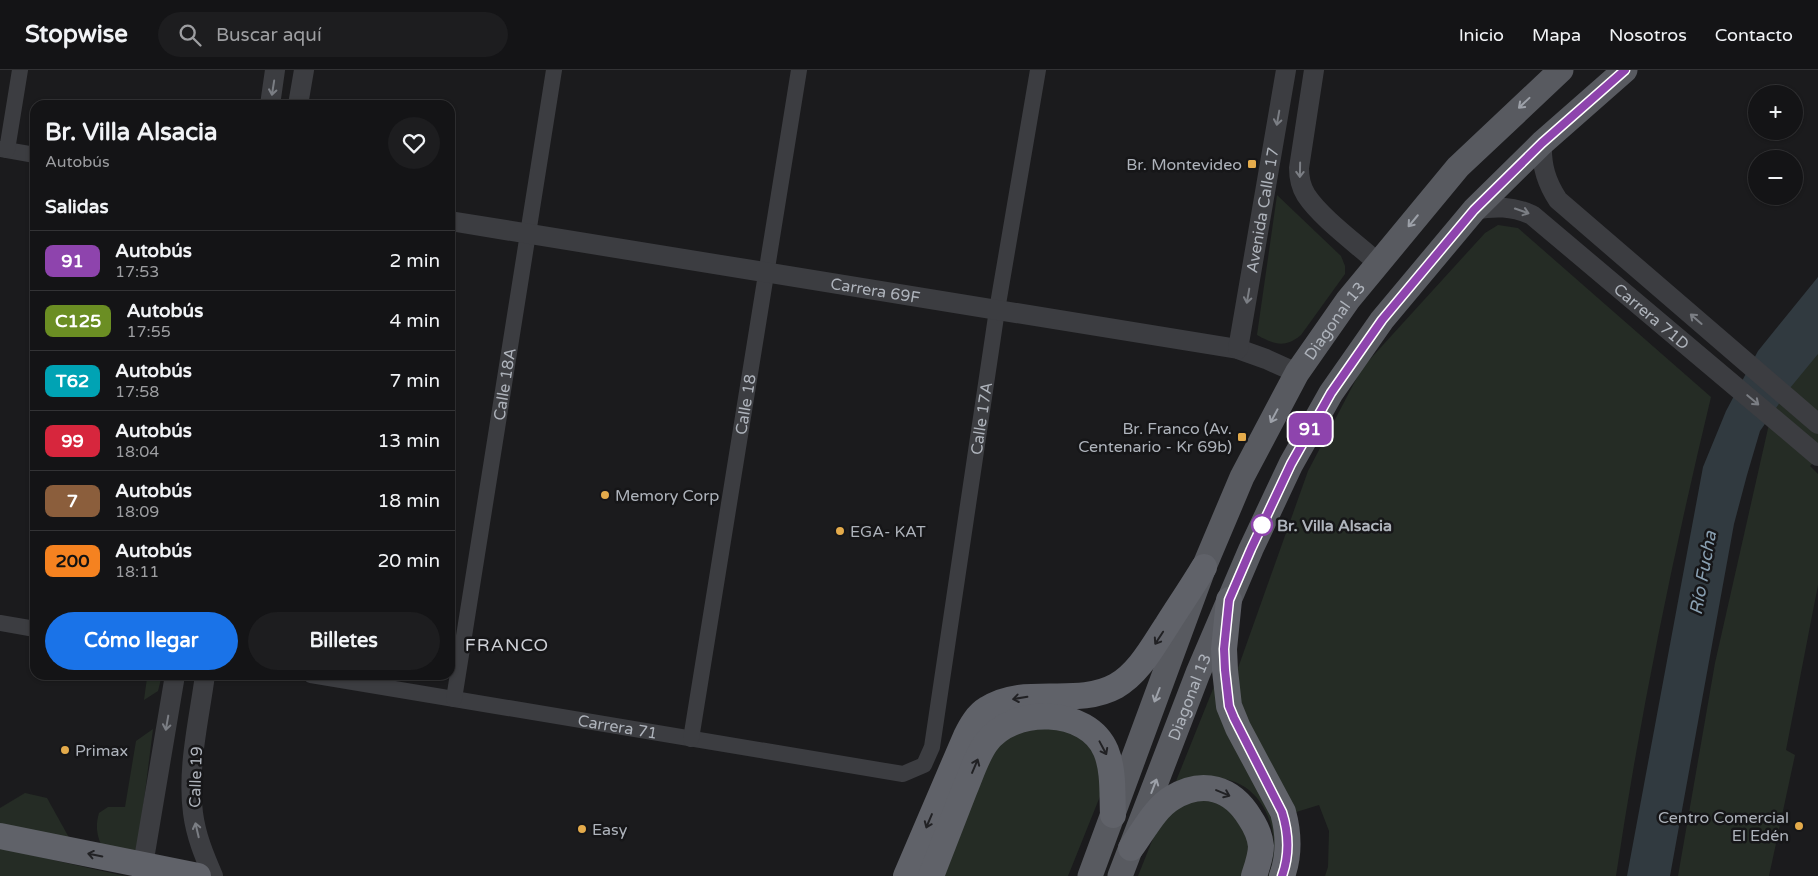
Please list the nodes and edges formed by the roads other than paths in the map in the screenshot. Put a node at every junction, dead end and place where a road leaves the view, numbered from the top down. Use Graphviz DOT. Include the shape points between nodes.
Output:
graph roads {
  1 [pos="20,70"];
  2 [pos="276,70"];
  3 [pos="304,70"];
  4 [pos="554,70"];
  5 [pos="799,70"];
  6 [pos="1038,70"];
  7 [pos="1286,70"];
  8 [pos="1314,70"];
  9 [pos="1561,70"];
  10 [pos="1625,70"];
  11 [pos="271,100"];
  12 [pos="299,100"];
  13 [pos="1542,143"];
  14 [pos="4,150"];
  15 [pos="30,154"];
  16 [pos="1474,210"];
  17 [pos="455,222"];
  18 [pos="526,234"];
  19 [pos="1378,263"];
  20 [pos="766,273"];
  21 [pos="997,310"];
  22 [pos="1238,350"];
  23 [pos="1297,373"];
  24 [pos="1816,422"];
  25 [pos="1818,456"];
  26 [pos="1204,568"];
  27 [pos="1229,600"];
  28 [pos="0,623"];
  29 [pos="30,628"];
  30 [pos="174,680"];
  31 [pos="204,680"];
  32 [pos="341,680"];
  33 [pos="454,699"];
  34 [pos="690,739"];
  35 [pos="924,765"];
  36 [pos="1113,815"];
  37 [pos="0,836"];
  38 [pos="1126,861"];
  39 [pos="143,865"];
  40 [pos="198,876"];
  41 [pos="213,876"];
  42 [pos="906,876"];
  43 [pos="931,876"];
  44 [pos="1090,876"];
  45 [pos="1254,876"];
  46 [pos="1282,876"];
  1 -- 14 [label="street"];
  2 -- 11 [label="street, one-way"];
  3 -- 12 [label="street"];
  4 -- 18 [label="street, Calle 18A"];
  5 -- 20 [label="street, Calle 18"];
  6 -- 21 [label="street, Calle 17A"];
  7 -- 22 [label="street, Avenida Calle 17, one-way"];
  8 -- 19 [label="street, Avenida Calle 17, one-way" via="1299,168 1300,180 1305,194 1318,209"];
  9 -- 19 [label="main road, Diagonal 13, one-way" via="1458,167"];
  10 -- 13 [label="main road, Diagonal 13"];
  13 -- 16 [label="main road, Diagonal 13"];
  24 -- 13 [label="street, Carrera 71D, one-way" via="1558,200 1544,173"];
  14 -- 15 [label="street"];
  16 -- 25 [label="street, Carrera 71D, one-way" via="1504,207 1532,215"];
  16 -- 27 [label="main road, Diagonal 13" via="1382,320 1331,393 1291,464"];
  17 -- 18 [label="street, Carrera 69F"];
  18 -- 20 [label="street, Carrera 69F"];
  18 -- 33 [label="street, Calle 18A"];
  19 -- 23 [label="main road, Diagonal 13"];
  20 -- 21 [label="street, Carrera 69F"];
  20 -- 34 [label="street, Calle 18"];
  21 -- 22 [label="street, Carrera 69F"];
  21 -- 35 [label="street, Calle 17A" via="932,748"];
  22 -- 23 [label="street, Carrera 69F"];
  23 -- 26 [label="main road, Diagonal 13, one-way" via="1242,477"];
  26 -- 36 [label="main road, Diagonal 13, one-way"];
  26 -- 42 [label="highway, one-way" via="1144,659 1116,686 1085,696 1008,700 979,716 966,736"];
  38 -- 27 [label="main road, Diagonal 13, one-way"];
  27 -- 46 [label="highway" via="1224,656 1229,706 1285,820 1289,846"];
  28 -- 29 [label="street"];
  30 -- 39 [label="street, Calle 19, one-way"];
  41 -- 31 [label="street, Calle 19, one-way" via="195,826 192,786"];
  32 -- 33 [label="street, Carrera 71"];
  33 -- 34 [label="street, Carrera 71"];
  34 -- 35 [label="street, Carrera 71" via="903,774"];
  43 -- 36 [label="highway, one-way" via="986,742 1017,720 1044,717 1069,720 1095,736 1105,750 1110,767"];
  36 -- 44 [label="main road, Diagonal 13"];
  39 -- 37 [label="highway, one-way"];
  38 -- 45 [label="highway, one-way" via="1171,798 1185,791 1205,788 1222,791 1234,798 1256,828 1261,847"];
  39 -- 40 [label="highway"];
}
